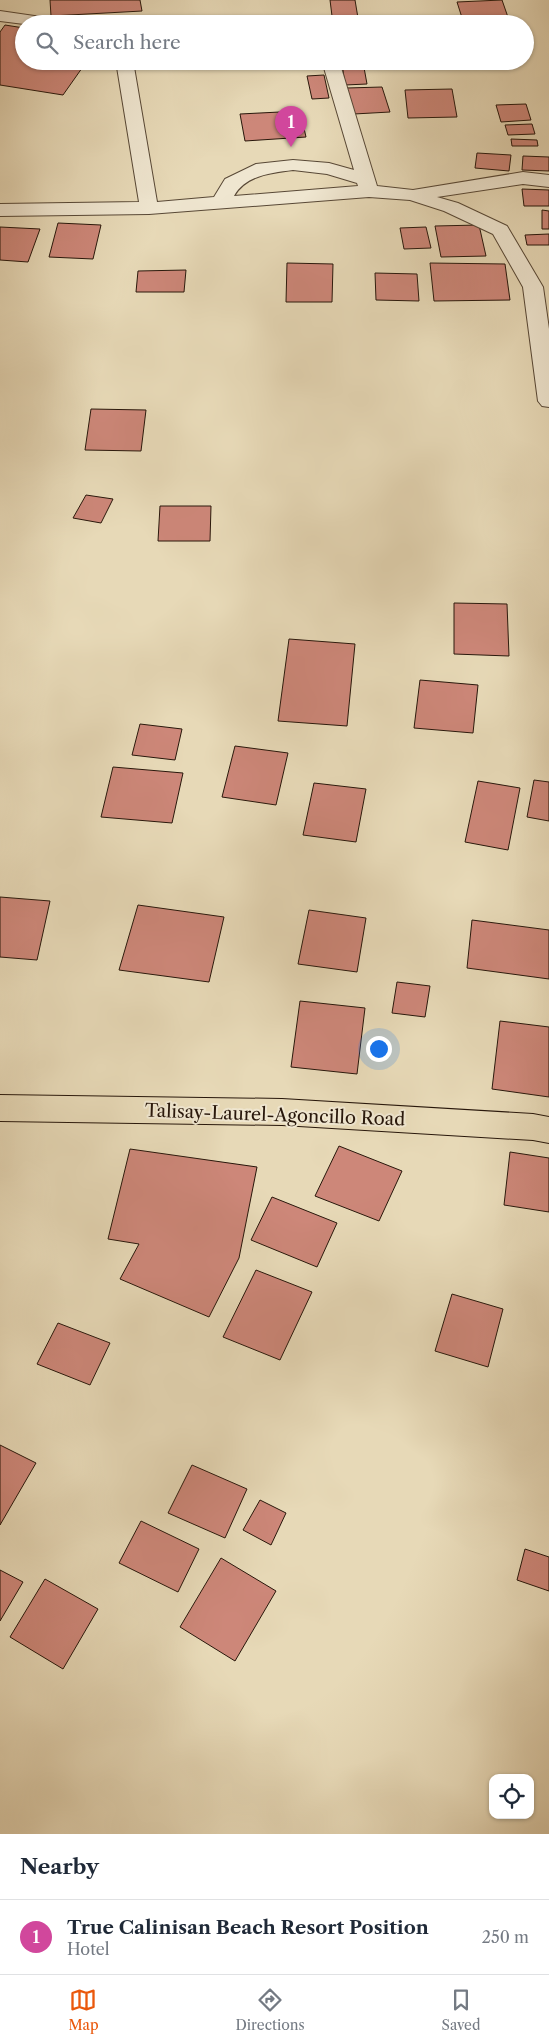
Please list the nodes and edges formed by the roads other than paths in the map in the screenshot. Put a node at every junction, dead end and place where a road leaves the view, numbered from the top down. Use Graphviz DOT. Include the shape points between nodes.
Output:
graph roads {
  1 [pos="0,16"];
  2 [pos="15,18"];
  3 [pos="126,70"];
  4 [pos="333,70"];
  5 [pos="549,181"];
  6 [pos="368,186"];
  7 [pos="412,195"];
  8 [pos="220,204"];
  9 [pos="149,208"];
  10 [pos="0,210"];
  11 [pos="549,400"];
  12 [pos="0,1108"];
  13 [pos="549,1130"];
  1 -- 2 [label="street"];
  3 -- 9 [label="street"];
  4 -- 6 [label="street"];
  5 -- 7 [label="street" via="523,178"];
  6 -- 7 [label="street"];
  6 -- 8 [label="street"];
  6 -- 8 [label="street" via="329,169 293,165 256,170 232,183"];
  7 -- 11 [label="street" via="500,230 533,287"];
  8 -- 9 [label="street"];
  9 -- 10 [label="street"];
  12 -- 13 [label="main road, Talisay-Laurel-Agoncillo Road" via="282,1112"];
}
